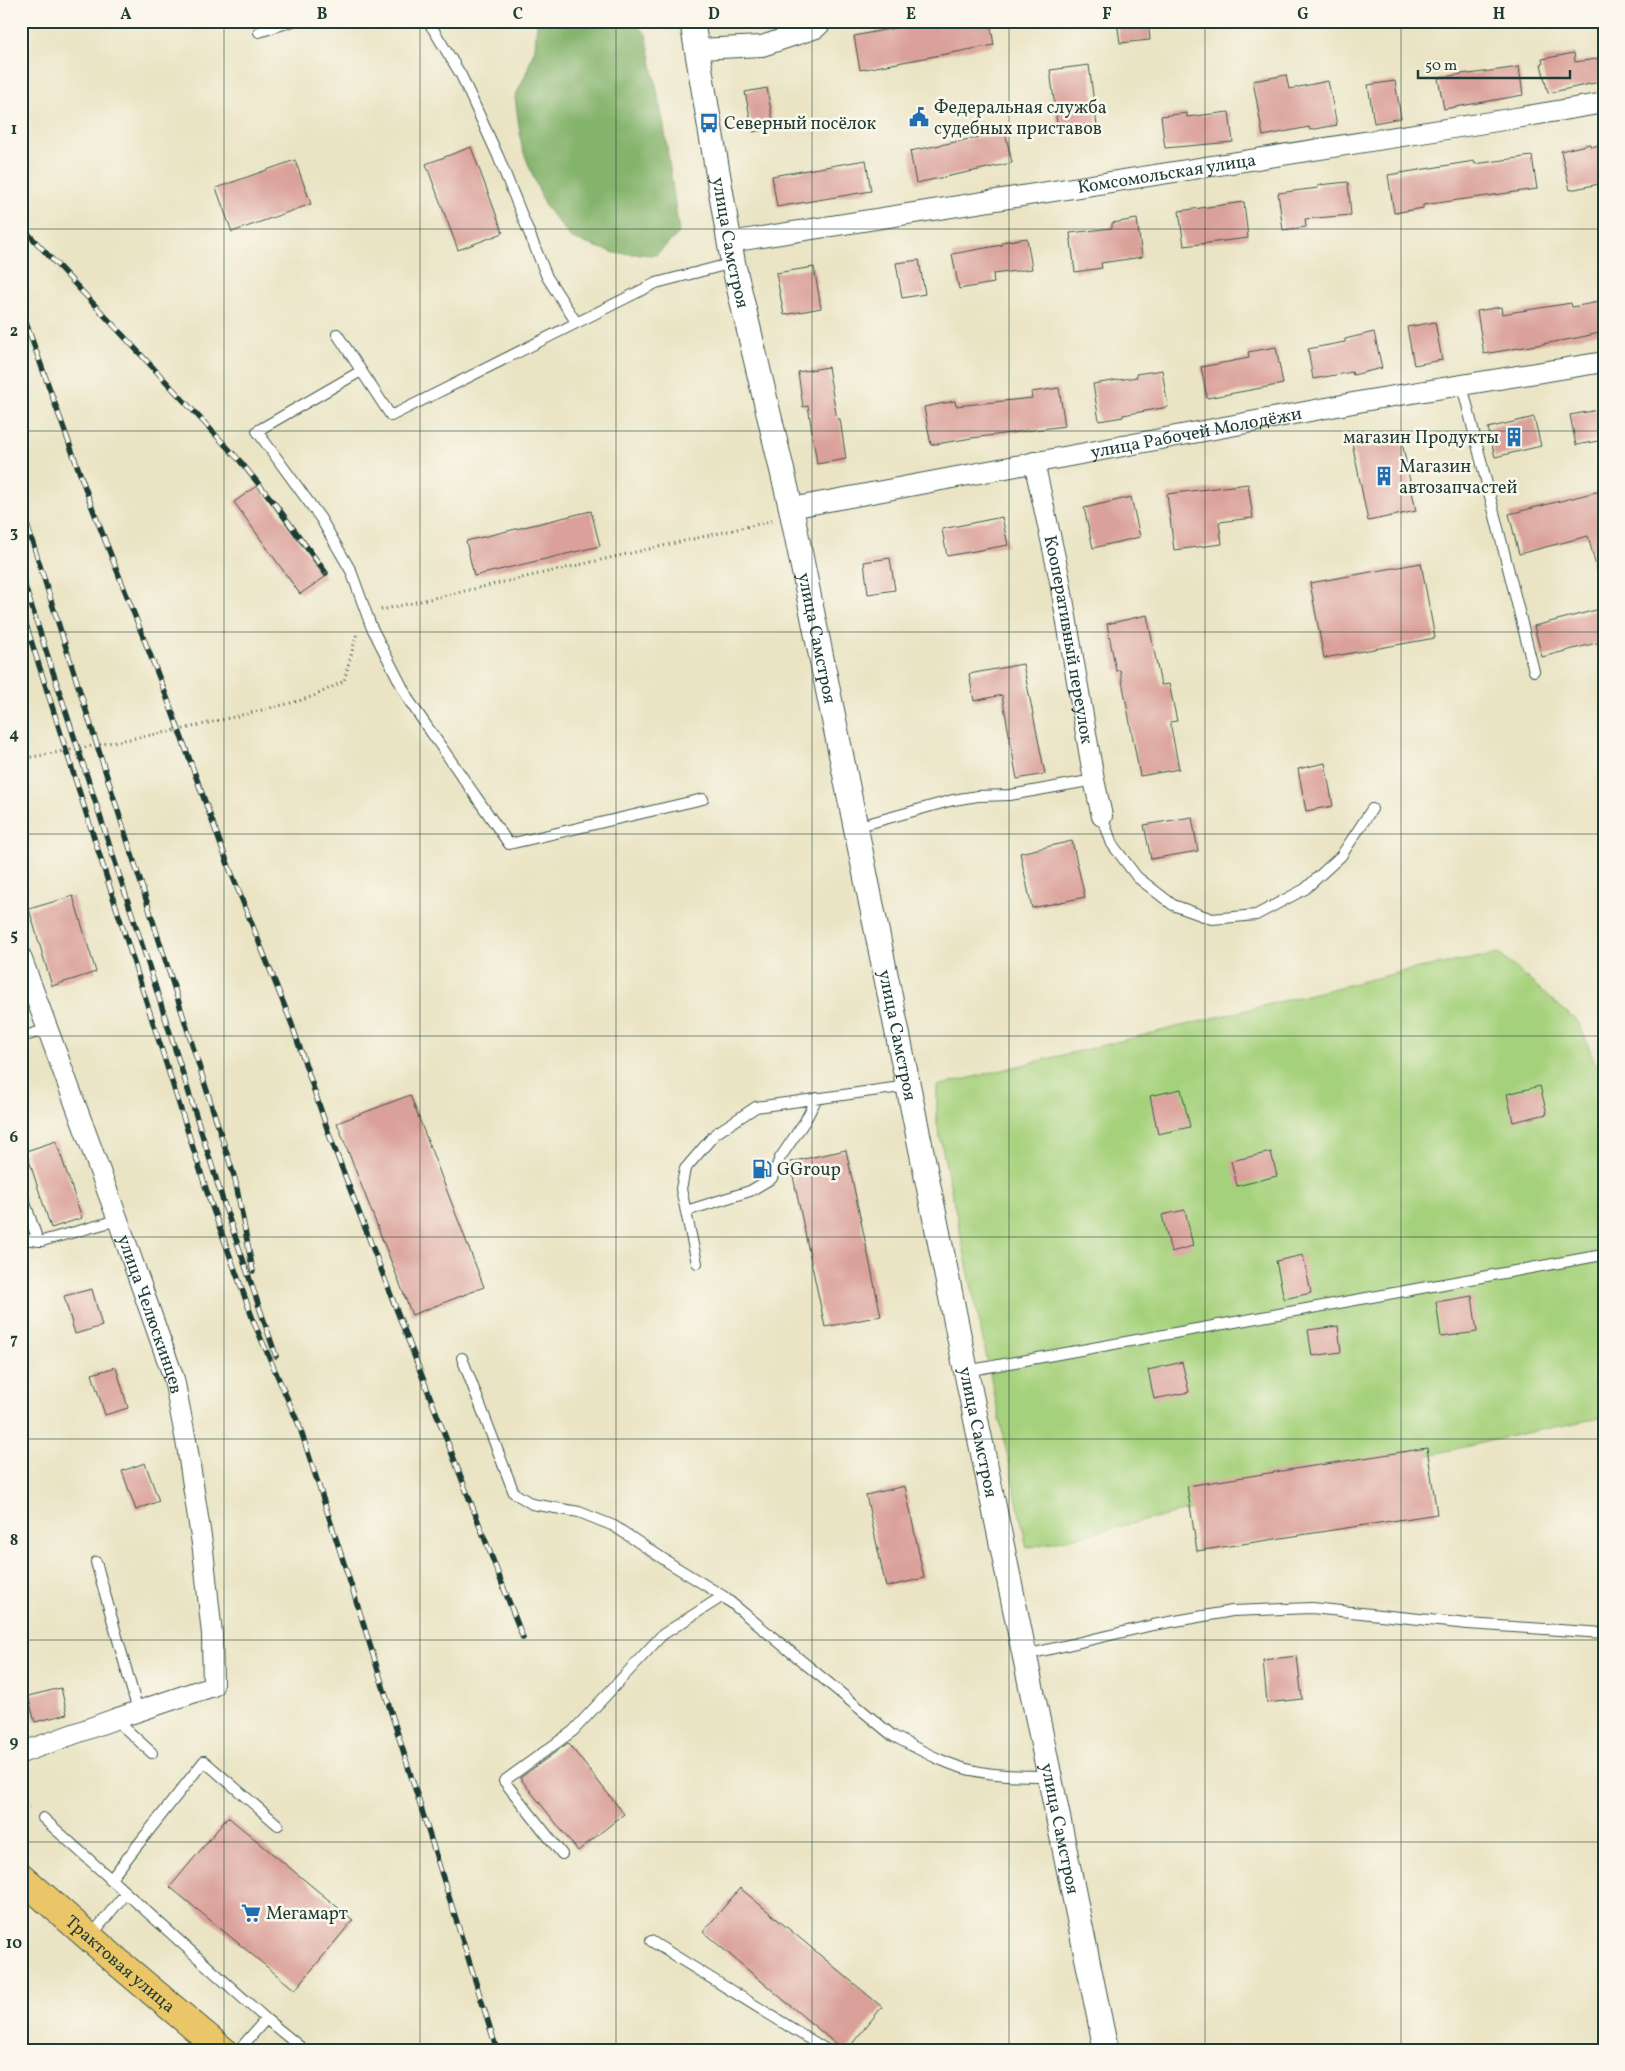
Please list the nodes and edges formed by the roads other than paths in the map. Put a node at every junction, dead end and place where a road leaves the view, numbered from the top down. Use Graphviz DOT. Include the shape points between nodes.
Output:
graph roads {
  1 [pos="292,21"];
  2 [pos="692,21"];
  3 [pos="823,21"];
  4 [pos="428,22"];
  5 [pos="258,32"];
  6 [pos="698,49"];
  7 [pos="1604,103"];
  8 [pos="732,252"];
  9 [pos="576,322"];
  10 [pos="337,334"];
  11 [pos="1604,362"];
  12 [pos="362,371"];
  13 [pos="1462,385"];
  14 [pos="1034,462"];
  15 [pos="785,514"];
  16 [pos="1534,671"];
  17 [pos="1094,780"];
  18 [pos="703,799"];
  19 [pos="1372,809"];
  20 [pos="1102,816"];
  21 [pos="856,827"];
  22 [pos="21,957"];
  23 [pos="49,1029"];
  24 [pos="21,1037"];
  25 [pos="908,1086"];
  26 [pos="818,1098"];
  27 [pos="21,1191"];
  28 [pos="686,1211"];
  29 [pos="118,1220"];
  30 [pos="21,1240"];
  31 [pos="38,1240"];
  32 [pos="1597,1256"];
  33 [pos="696,1263"];
  34 [pos="462,1358"];
  35 [pos="966,1372"];
  36 [pos="96,1562"];
  37 [pos="723,1596"];
  38 [pos="1604,1633"];
  39 [pos="1024,1655"];
  40 [pos="138,1711"];
  41 [pos="115,1718"];
  42 [pos="21,1753"];
  43 [pos="152,1753"];
  44 [pos="1048,1776"];
  45 [pos="43,1818"];
  46 [pos="278,1825"];
  47 [pos="562,1854"];
  48 [pos="21,1877"];
  49 [pos="110,1880"];
  50 [pos="125,1894"];
  51 [pos="91,1936"];
  52 [pos="651,1941"];
  53 [pos="266,2019"];
  54 [pos="222,2050"];
  55 [pos="239,2050"];
  56 [pos="304,2050"];
  57 [pos="827,2050"];
  58 [pos="1106,2050"];
  1 -- 5 [label="lane"];
  2 -- 6 [label="street, улица Самстроя"];
  3 -- 6 [label="street" via="816,28 762,46"];
  4 -- 9 [label="lane" via="461,75 547,277"];
  6 -- 8 [label="street, улица Самстроя"];
  7 -- 8 [label="street, Комсомольская улица"];
  8 -- 9 [label="lane" via="656,282"];
  8 -- 15 [label="street, улица Самстроя"];
  9 -- 12 [label="lane" via="391,416"];
  10 -- 12 [label="lane"];
  11 -- 13 [label="street, улица Рабочей Молодёжи"];
  12 -- 18 [label="lane" via="257,431 321,519 351,570 367,616 410,702 509,844"];
  13 -- 14 [label="street, улица Рабочей Молодёжи"];
  13 -- 16 [label="lane"];
  14 -- 15 [label="street, улица Рабочей Молодёжи"];
  14 -- 17 [label="street, Кооперативный переулок"];
  15 -- 21 [label="street, улица Самстроя"];
  17 -- 20 [label="street, Кооперативный переулок"];
  17 -- 21 [label="lane" via="1010,795 953,800"];
  19 -- 20 [label="lane" via="1341,856 1305,889 1256,915 1212,919 1173,905 1137,877 1112,844"];
  21 -- 25 [label="street, улица Самстроя"];
  22 -- 23 [label="street, улица Челюскинцев"];
  23 -- 24 [label="lane"];
  23 -- 29 [label="street, улица Челюскинцев"];
  25 -- 26 [label="lane"];
  25 -- 35 [label="street, улица Самстроя"];
  26 -- 28 [label="lane" via="780,1158 772,1178 750,1191"];
  26 -- 28 [label="lane" via="756,1107 715,1134 685,1169 681,1189"];
  27 -- 31 [label="lane"];
  28 -- 33 [label="lane"];
  29 -- 31 [label="lane"];
  29 -- 40 [label="street, улица Челюскинцев" via="174,1379 204,1550 212,1634 213,1686"];
  30 -- 31 [label="lane"];
  32 -- 35 [label="lane"];
  34 -- 37 [label="lane" via="514,1493 532,1504 579,1512 614,1526"];
  35 -- 39 [label="street, улица Самстроя"];
  36 -- 40 [label="lane"];
  37 -- 44 [label="lane" via="893,1736 970,1770 1011,1777"];
  37 -- 47 [label="lane" via="662,1634 573,1731 504,1780"];
  38 -- 39 [label="lane" via="1468,1624 1312,1608 1232,1611 1153,1625"];
  39 -- 44 [label="street, улица Самстроя"];
  40 -- 41 [label="street"];
  41 -- 42 [label="street"];
  41 -- 43 [label="lane"];
  44 -- 58 [label="street, улица Самстроя"];
  45 -- 49 [label="lane"];
  46 -- 49 [label="lane" via="204,1761"];
  48 -- 51 [label="main road, Трактовая улица"];
  49 -- 50 [label="lane"];
  50 -- 51 [label="lane"];
  50 -- 53 [label="lane"];
  51 -- 54 [label="main road, Трактовая улица"];
  52 -- 57 [label="lane"];
  53 -- 55 [label="lane"];
  53 -- 56 [label="lane"];
}
